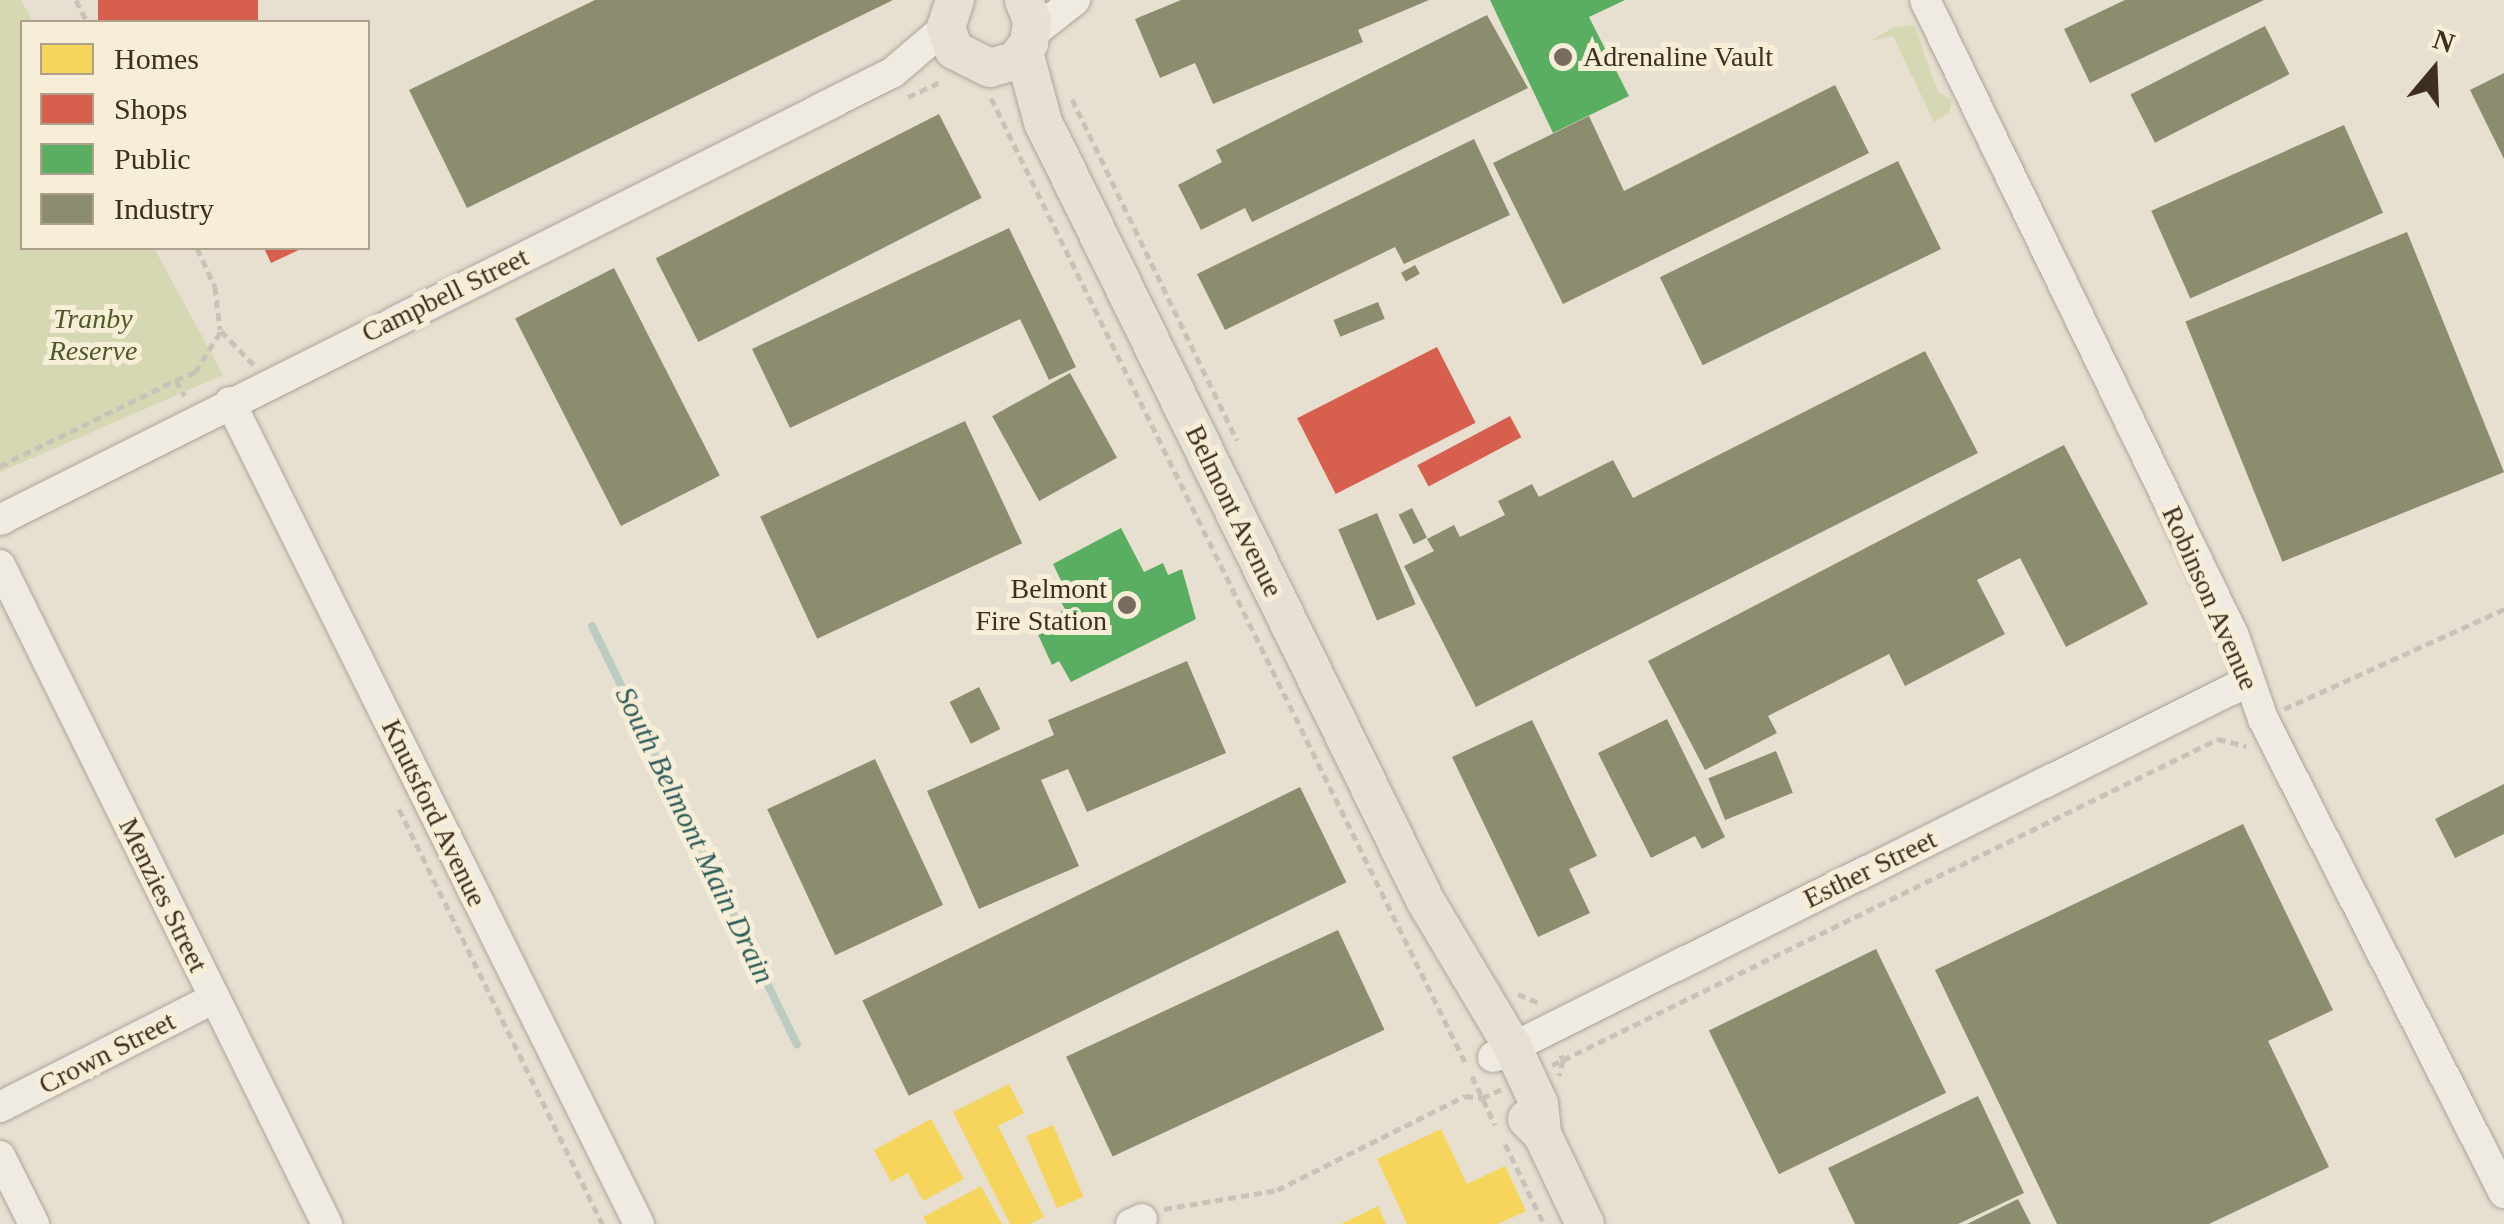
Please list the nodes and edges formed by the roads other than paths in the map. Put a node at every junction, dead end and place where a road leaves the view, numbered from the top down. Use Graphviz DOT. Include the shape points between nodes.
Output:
graph roads {
  1 [pos="1075,0"];
  2 [pos="1925,0"];
  3 [pos="981,47"];
  4 [pos="230,402"];
  5 [pos="0,520"];
  6 [pos="0,565"];
  7 [pos="2246,682"];
  8 [pos="214,998"];
  9 [pos="1513,1077"];
  10 [pos="0,1107"];
  11 [pos="0,1156"];
  12 [pos="2504,1193"];
  13 [pos="34,1224"];
  14 [pos="327,1224"];
  15 [pos="639,1224"];
  16 [pos="1585,1224"];
  1 -- 3 [label="street, Campbell Street"];
  2 -- 7 [label="street, Robinson Avenue" via="2234,636"];
  3 -- 4 [label="street, Campbell Street" via="892,74"];
  3 -- 9 [label="main road, Belmont Avenue" via="1042,122"];
  4 -- 5 [label="street, Campbell Street"];
  4 -- 15 [label="street, Knutsford Avenue"];
  6 -- 8 [label="street, Menzies Street"];
  7 -- 9 [label="street, Esther Street" via="1550,1028"];
  7 -- 12 [label="street, Robinson Avenue"];
  8 -- 10 [label="street, Crown Street"];
  8 -- 14 [label="street, Menzies Street"];
  9 -- 16 [label="main road, Belmont Avenue"];
  11 -- 13 [label="street"];
}
